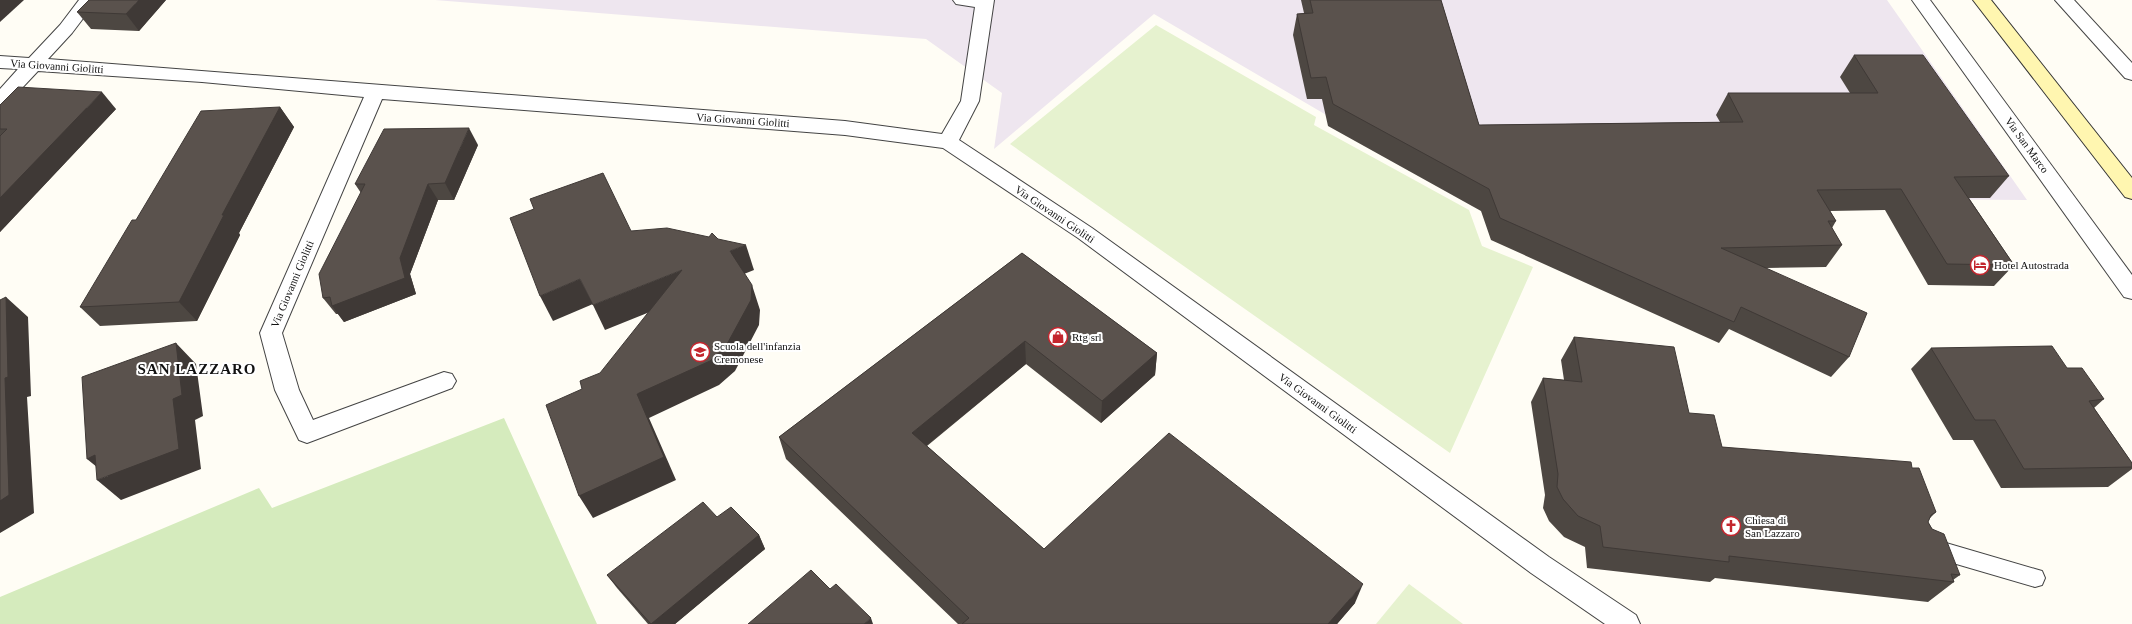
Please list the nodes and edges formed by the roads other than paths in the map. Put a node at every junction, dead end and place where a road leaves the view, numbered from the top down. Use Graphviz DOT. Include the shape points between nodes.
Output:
graph roads {
  1 [pos="88,0"];
  2 [pos="962,0"];
  3 [pos="1921,0"];
  4 [pos="1982,0"];
  5 [pos="2064,0"];
  6 [pos="984,2"];
  7 [pos="0,62"];
  8 [pos="33,64"];
  9 [pos="2132,74"];
  10 [pos="376,92"];
  11 [pos="0,100"];
  12 [pos="948,142"];
  13 [pos="2132,192"];
  14 [pos="2132,291"];
  15 [pos="444,381"];
  16 [pos="1915,543"];
  17 [pos="2035,578"];
  18 [pos="1621,623"];
  1 -- 8 [label="street" via="66,29"];
  2 -- 6 [label="street"];
  3 -- 14 [label="street, Via San Marco"];
  4 -- 13 [label="main road"];
  5 -- 9 [label="street"];
  6 -- 12 [label="street" via="970,101"];
  7 -- 8 [label="street, Via Giovanni Giolitti"];
  8 -- 10 [label="street, Via Giovanni Giolitti"];
  8 -- 11 [label="street"];
  10 -- 12 [label="street, Via Giovanni Giolitti" via="845,128"];
  10 -- 15 [label="street, Via Giovanni Giolitti" via="271,333 287,390 307,433"];
  12 -- 18 [label="street, Via Giovanni Giolitti" via="1084,233"];
  16 -- 17 [label="lane"];
}
